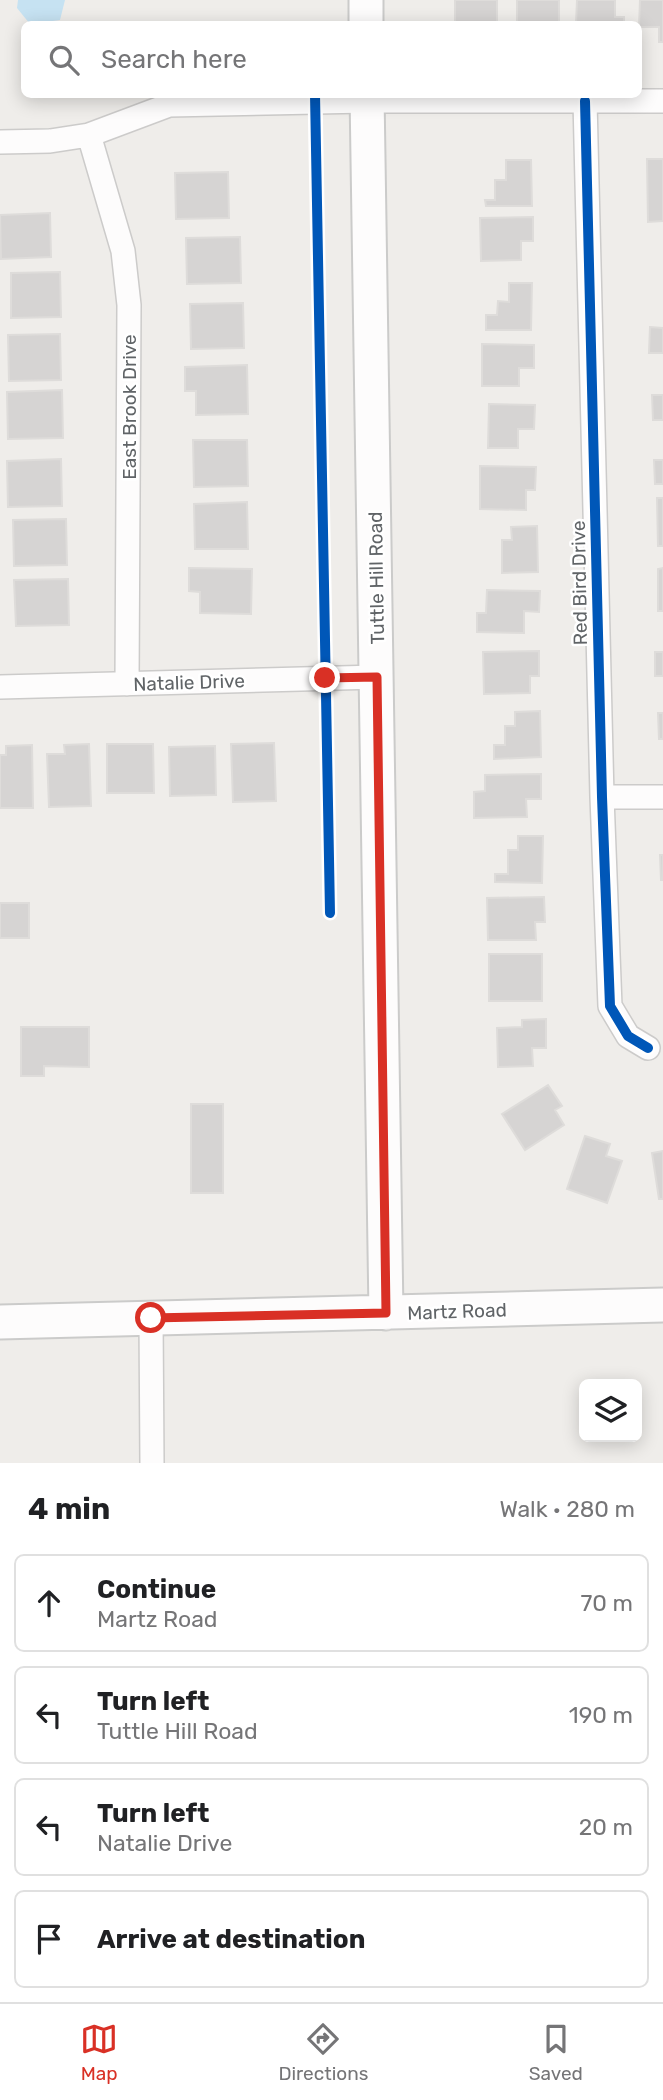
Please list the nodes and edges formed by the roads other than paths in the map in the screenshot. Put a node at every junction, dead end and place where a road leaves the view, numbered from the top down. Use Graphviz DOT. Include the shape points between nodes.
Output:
graph roads {
  1 [pos="366,0"];
  2 [pos="366,21"];
  3 [pos="367,98"];
  4 [pos="585,101"];
  5 [pos="663,101"];
  6 [pos="89,135"];
  7 [pos="0,142"];
  8 [pos="377,677"];
  9 [pos="127,684"];
  10 [pos="0,687"];
  11 [pos="602,797"];
  12 [pos="663,797"];
  13 [pos="648,1048"];
  14 [pos="663,1305"];
  15 [pos="386,1313"];
  16 [pos="151,1318"];
  17 [pos="0,1321"];
  18 [pos="152,1463"];
  1 -- 2 [label="main road"];
  3 -- 4 [label="street"];
  3 -- 6 [label="street" via="169,106"];
  3 -- 8 [label="main road, Tuttle Hill Road"];
  4 -- 5 [label="street"];
  4 -- 11 [label="street, Red Bird Drive"];
  6 -- 7 [label="street"];
  6 -- 9 [label="street, East Brook Drive" via="123,251 129,304"];
  8 -- 9 [label="street, Natalie Drive"];
  8 -- 15 [label="main road, Tuttle Hill Road"];
  9 -- 10 [label="street, Natalie Drive"];
  11 -- 12 [label="street"];
  11 -- 13 [label="street, Red Bird Drive" via="610,1006 628,1036"];
  14 -- 15 [label="main road, Martz Road"];
  15 -- 16 [label="main road, Martz Road"];
  16 -- 17 [label="main road, Martz Road"];
  16 -- 18 [label="street"];
}
